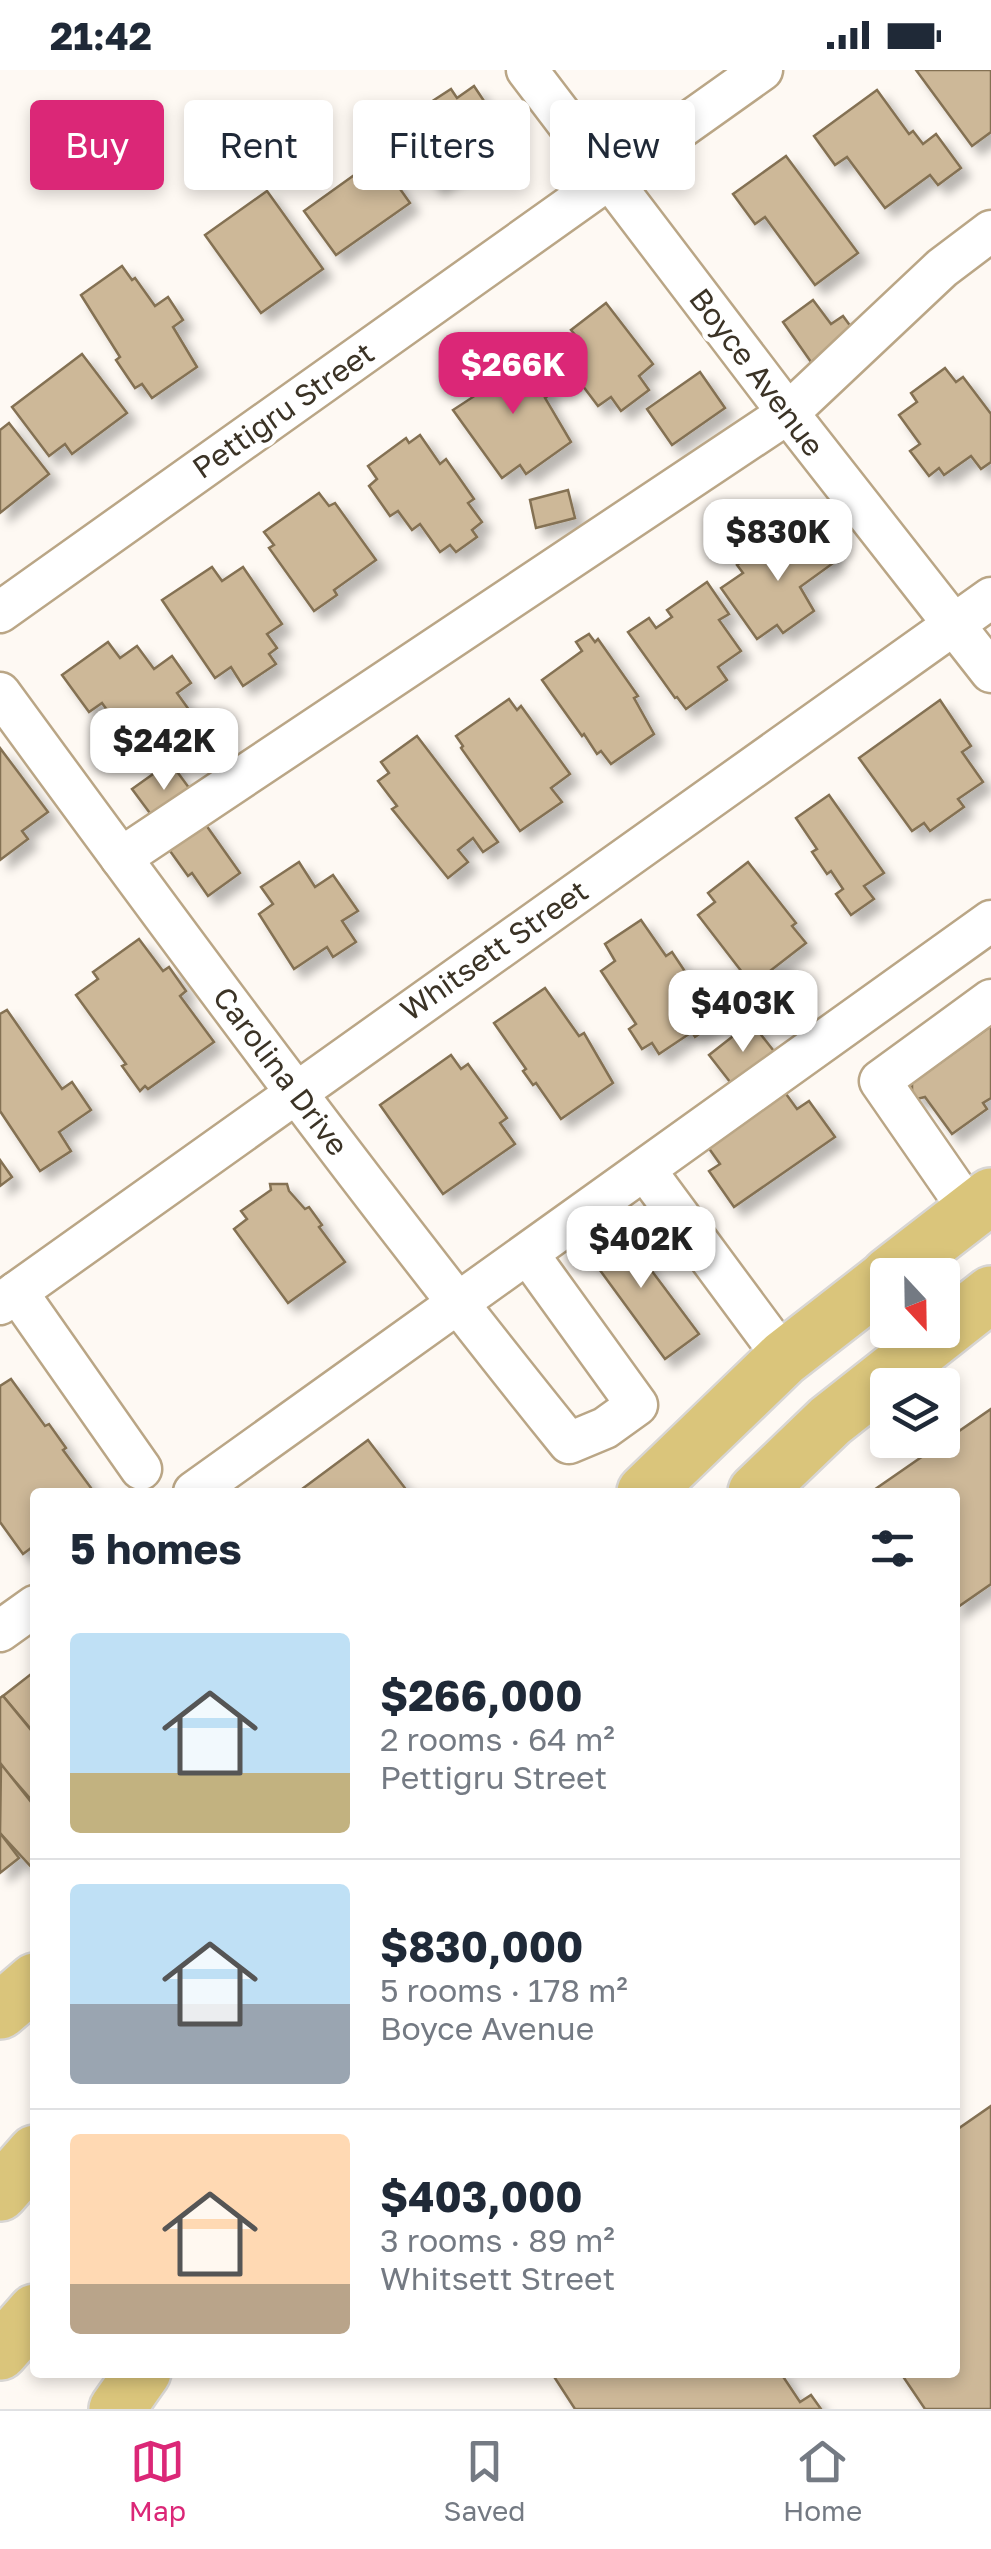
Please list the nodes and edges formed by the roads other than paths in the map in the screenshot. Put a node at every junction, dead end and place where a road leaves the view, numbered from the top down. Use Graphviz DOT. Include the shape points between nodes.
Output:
graph roads {
  1 [pos="527,70"];
  2 [pos="762,70"];
  3 [pos="550,100"];
  4 [pos="695,117"];
  5 [pos="592,190"];
  6 [pos="618,190"];
  7 [pos="991,230"];
  8 [pos="788,413"];
  9 [pos="991,598"];
  10 [pos="0,612"];
  11 [pos="952,626"];
  12 [pos="991,672"];
  13 [pos="0,693"];
  14 [pos="122,858"];
  15 [pos="991,921"];
  16 [pos="991,1000"];
  17 [pos="296,1090"];
  18 [pos="645,1170"];
  19 [pos="981,1204"];
  20 [pos="528,1254"];
  21 [pos="911,1258"];
  22 [pos="870,1290"];
  23 [pos="991,1294"];
  24 [pos="8,1298"];
  25 [pos="458,1305"];
  26 [pos="784,1358"];
  27 [pos="141,1469"];
  28 [pos="200,1488"];
  29 [pos="649,1488"];
  30 [pos="760,1488"];
  31 [pos="30,1610"];
  32 [pos="0,1631"];
  33 [pos="30,1985"];
  34 [pos="0,2011"];
  35 [pos="30,2159"];
  36 [pos="0,2193"];
  37 [pos="30,2318"];
  38 [pos="0,2352"];
  39 [pos="139,2378"];
  40 [pos="116,2409"];
  1 -- 3 [label="street, Boyce Avenue"];
  2 -- 4 [label="street, Pettigru Street"];
  5 -- 10 [label="street, Pettigru Street"];
  6 -- 8 [label="street, Boyce Avenue"];
  7 -- 8 [label="street"];
  8 -- 11 [label="street, Boyce Avenue"];
  8 -- 14 [label="street"];
  9 -- 11 [label="street, Whitsett Street"];
  11 -- 12 [label="street, Boyce Avenue"];
  11 -- 17 [label="street, Whitsett Street"];
  13 -- 14 [label="street, Carolina Drive"];
  14 -- 17 [label="street, Carolina Drive"];
  15 -- 18 [label="street"];
  16 -- 19 [label="street" via="880,1081"];
  17 -- 24 [label="street, Whitsett Street"];
  17 -- 25 [label="street, Carolina Drive"];
  18 -- 20 [label="street"];
  18 -- 26 [label="street"];
  19 -- 21 [label="highway"];
  20 -- 25 [label="street"];
  20 -- 25 [label="street, Carolina Drive" via="636,1405 569,1442"];
  22 -- 26 [label="highway"];
  23 -- 30 [label="highway" via="830,1421"];
  24 -- 27 [label="street"];
  25 -- 28 [label="street"];
  26 -- 29 [label="highway"];
  31 -- 32 [label="street"];
  33 -- 34 [label="highway"];
  35 -- 36 [label="highway"];
  37 -- 38 [label="highway"];
  39 -- 40 [label="highway"];
}
